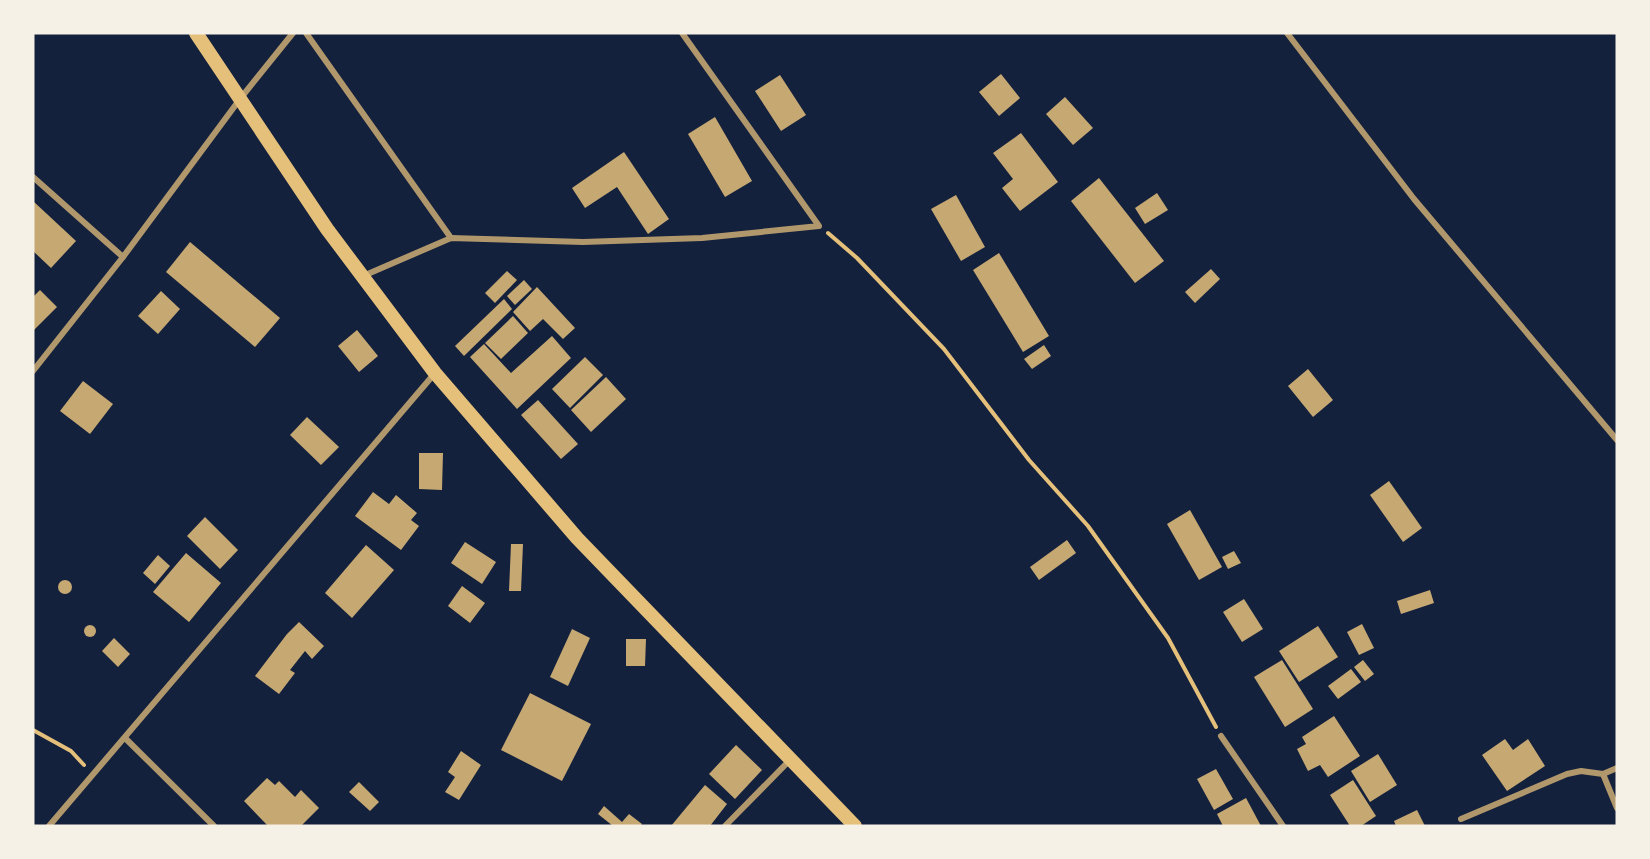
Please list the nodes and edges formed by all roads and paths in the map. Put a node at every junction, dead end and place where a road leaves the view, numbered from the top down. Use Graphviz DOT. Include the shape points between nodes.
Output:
graph roads {
  1 [pos="196,33"];
  2 [pos="293,33"];
  3 [pos="306,33"];
  4 [pos="682,33"];
  5 [pos="1287,33"];
  6 [pos="240,99"];
  7 [pos="33,177"];
  8 [pos="819,226"];
  9 [pos="451,238"];
  10 [pos="123,257"];
  11 [pos="362,276"];
  12 [pos="33,371"];
  13 [pos="435,373"];
  14 [pos="1617,440"];
  15 [pos="33,730"];
  16 [pos="1221,736"];
  17 [pos="125,738"];
  18 [pos="791,759"];
  19 [pos="1617,768"];
  20 [pos="93,774"];
  21 [pos="1603,774"];
  22 [pos="1617,808"];
  23 [pos="1461,819"];
  24 [pos="49,826"];
  25 [pos="214,826"];
  26 [pos="725,826"];
  27 [pos="855,826"];
  28 [pos="1283,826"];
  1 -- 6 [label="main road"];
  2 -- 6 [label="street"];
  3 -- 9 [label="street"];
  4 -- 8 [label="street"];
  5 -- 14 [label="street" via="1414,199"];
  6 -- 10 [label="street"];
  6 -- 11 [label="main road"];
  7 -- 10 [label="street"];
  8 -- 9 [label="street" via="702,238 583,242"];
  8 -- 16 [label="path" via="857,258 944,349 1029,460 1088,526 1168,638"];
  9 -- 11 [label="street"];
  10 -- 12 [label="street"];
  11 -- 13 [label="main road"];
  13 -- 17 [label="street"];
  13 -- 18 [label="main road" via="578,538"];
  15 -- 20 [label="path" via="71,752"];
  16 -- 28 [label="street"];
  17 -- 20 [label="street"];
  17 -- 25 [label="street"];
  18 -- 26 [label="street"];
  18 -- 27 [label="main road"];
  19 -- 21 [label="street"];
  20 -- 24 [label="street"];
  21 -- 22 [label="street"];
  21 -- 23 [label="street" via="1567,774"];
}
